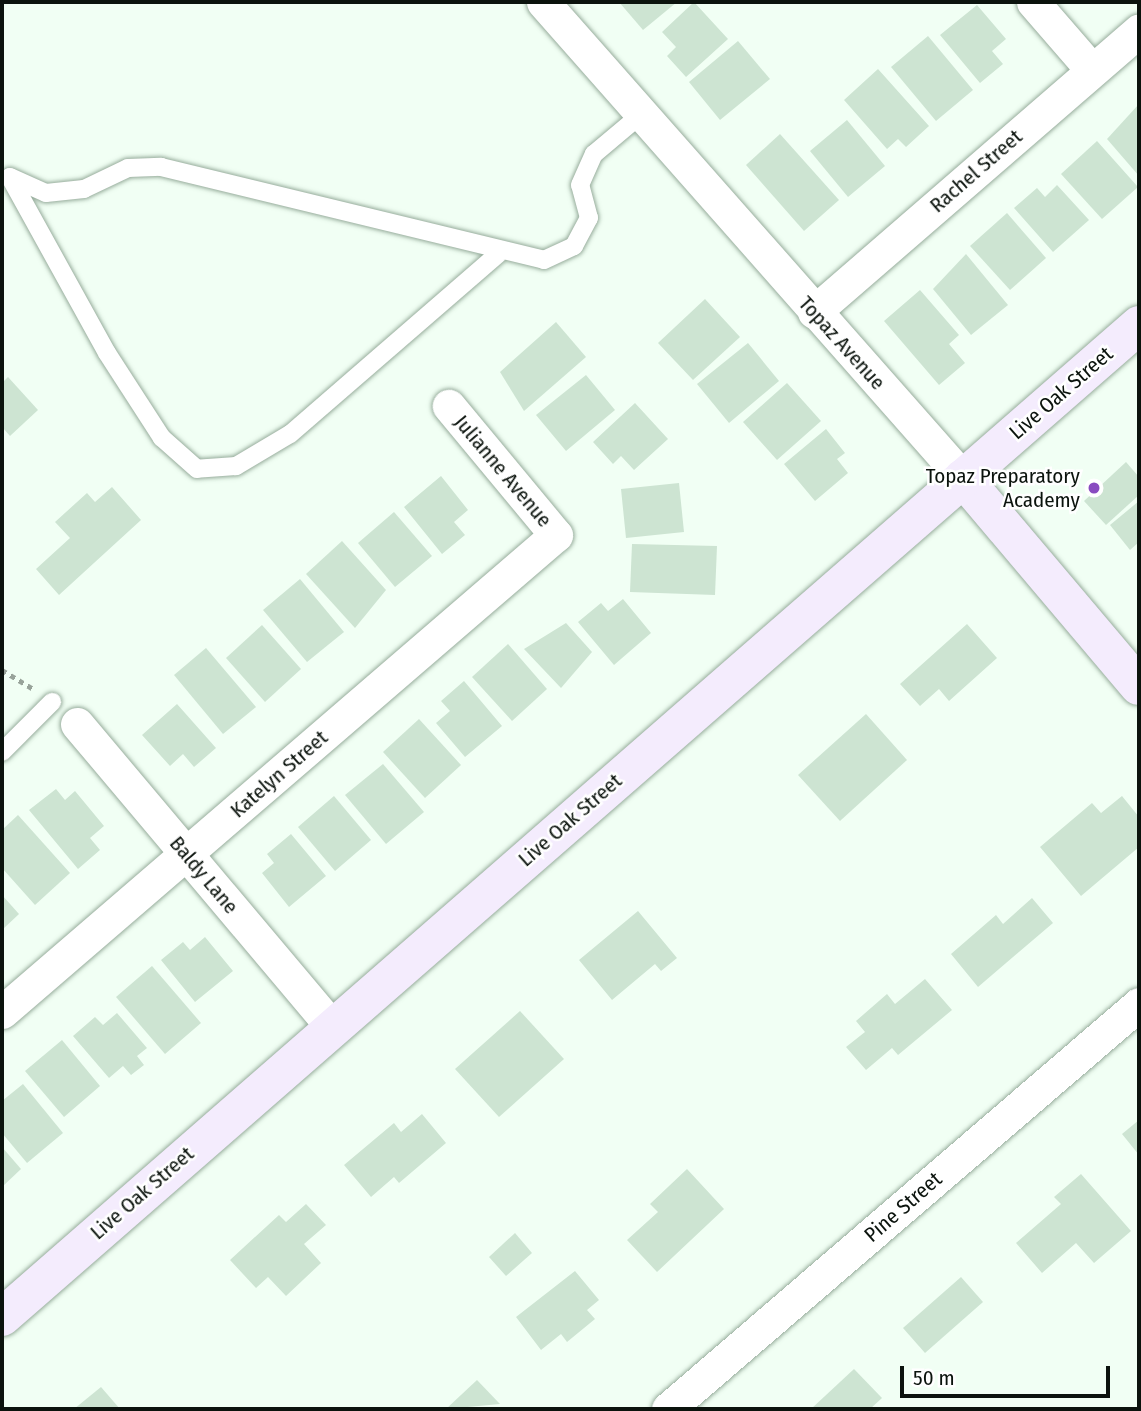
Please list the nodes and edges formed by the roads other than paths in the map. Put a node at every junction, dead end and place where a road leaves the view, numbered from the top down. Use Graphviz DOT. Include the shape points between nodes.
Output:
graph roads {
  1 [pos="543,2"];
  2 [pos="1033,2"];
  3 [pos="1139,30"];
  4 [pos="1092,70"];
  5 [pos="644,112"];
  6 [pos="6,172"];
  7 [pos="498,254"];
  8 [pos="814,313"];
  9 [pos="1139,325"];
  10 [pos="449,406"];
  11 [pos="963,478"];
  12 [pos="556,535"];
  13 [pos="1139,686"];
  14 [pos="52,702"];
  15 [pos="77,724"];
  16 [pos="2,752"];
  17 [pos="186,854"];
  18 [pos="1139,1004"];
  19 [pos="2,1012"];
  20 [pos="331,1026"];
  21 [pos="2,1317"];
  22 [pos="668,1409"];
  1 -- 5 [label="street, Topaz Avenue"];
  2 -- 4 [label="street"];
  3 -- 4 [label="street, Rachel Street"];
  4 -- 8 [label="street, Rachel Street"];
  5 -- 7 [label="lane" via="594,154 580,185 589,218 574,246 544,260"];
  5 -- 8 [label="street, Topaz Avenue"];
  6 -- 7 [label="lane" via="46,193 84,189 128,168 161,167 332,213 423,227"];
  6 -- 7 [label="lane" via="107,354 162,438 197,469 236,466 290,434"];
  8 -- 11 [label="street, Topaz Avenue"];
  9 -- 11 [label="street, Live Oak Street"];
  10 -- 12 [label="street, Julianne Avenue"];
  11 -- 13 [label="street, Topaz Avenue"];
  11 -- 20 [label="street, Live Oak Street"];
  12 -- 17 [label="street, Katelyn Street"];
  14 -- 16 [label="lane"];
  15 -- 17 [label="street, Baldy Lane"];
  17 -- 19 [label="street, Katelyn Street"];
  17 -- 20 [label="street, Baldy Lane"];
  18 -- 22 [label="street, Pine Street"];
  20 -- 21 [label="street, Live Oak Street"];
}
